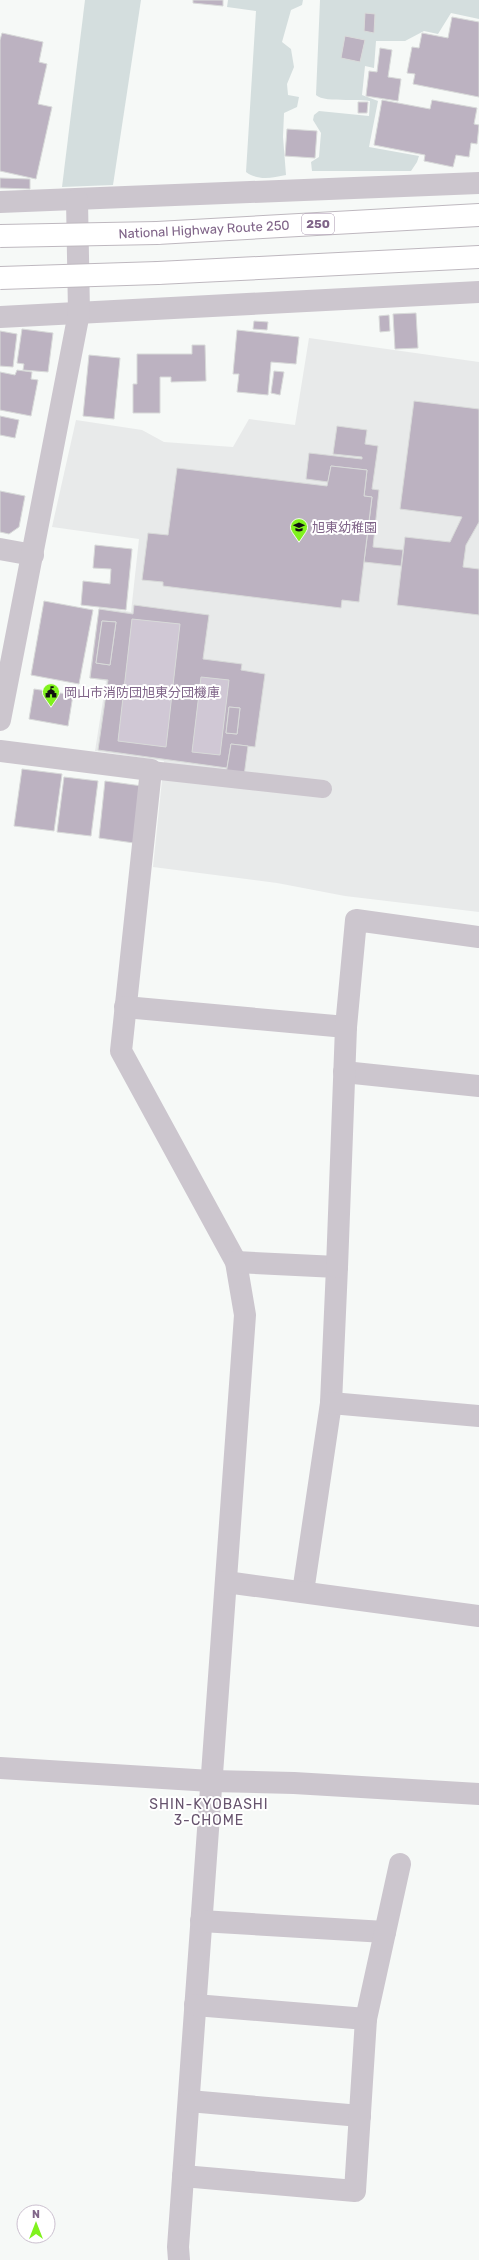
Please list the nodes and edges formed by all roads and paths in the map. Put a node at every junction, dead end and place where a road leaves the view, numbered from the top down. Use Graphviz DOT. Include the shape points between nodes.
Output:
graph roads {
  1 [pos="479,182"];
  2 [pos="77,200"];
  3 [pos="0,202"];
  4 [pos="479,215"];
  5 [pos="0,236"];
  6 [pos="479,257"];
  7 [pos="0,278"];
  8 [pos="479,292"];
  9 [pos="79,313"];
  10 [pos="0,317"];
  11 [pos="0,549"];
  12 [pos="33,555"];
  13 [pos="0,720"];
  14 [pos="0,751"];
  15 [pos="151,770"];
  16 [pos="323,789"];
  17 [pos="479,937"];
  18 [pos="125,1007"];
  19 [pos="346,1027"];
  20 [pos="344,1072"];
  21 [pos="479,1086"];
  22 [pos="236,1262"];
  23 [pos="337,1267"];
  24 [pos="331,1403"];
  25 [pos="479,1416"];
  26 [pos="226,1582"];
  27 [pos="303,1592"];
  28 [pos="479,1616"];
  29 [pos="0,1768"];
  30 [pos="211,1781"];
  31 [pos="479,1794"];
  32 [pos="400,1864"];
  33 [pos="201,1920"];
  34 [pos="385,1932"];
  35 [pos="195,2004"];
  36 [pos="366,2019"];
  37 [pos="189,2101"];
  38 [pos="360,2116"];
  39 [pos="183,2176"];
  40 [pos="179,2260"];
  1 -- 2 [label="street"];
  2 -- 3 [label="street"];
  2 -- 9 [label="street"];
  4 -- 5 [label="highway, National Highway Route 250 / 250, bridge" via="157,233"];
  6 -- 7 [label="highway, bridge"];
  8 -- 9 [label="street"];
  9 -- 10 [label="street"];
  9 -- 12 [label="street"];
  11 -- 12 [label="street"];
  12 -- 13 [label="street"];
  14 -- 15 [label="street"];
  15 -- 16 [label="lane"];
  15 -- 18 [label="street"];
  17 -- 19 [label="street" via="356,920"];
  18 -- 19 [label="street"];
  18 -- 22 [label="street" via="120,1051"];
  19 -- 20 [label="street"];
  20 -- 21 [label="street"];
  20 -- 23 [label="street"];
  22 -- 23 [label="street"];
  22 -- 26 [label="street" via="245,1315"];
  23 -- 24 [label="street"];
  24 -- 25 [label="street"];
  24 -- 27 [label="street"];
  26 -- 27 [label="street"];
  26 -- 30 [label="street"];
  27 -- 28 [label="street"];
  29 -- 30 [label="street"];
  30 -- 31 [label="street" via="294,1783"];
  30 -- 33 [label="street"];
  32 -- 34 [label="street"];
  33 -- 34 [label="street"];
  33 -- 35 [label="street"];
  34 -- 36 [label="street"];
  35 -- 36 [label="street"];
  35 -- 37 [label="street"];
  36 -- 38 [label="street"];
  37 -- 38 [label="street"];
  37 -- 39 [label="street"];
  38 -- 39 [label="street" via="355,2191"];
  39 -- 40 [label="street"];
}
